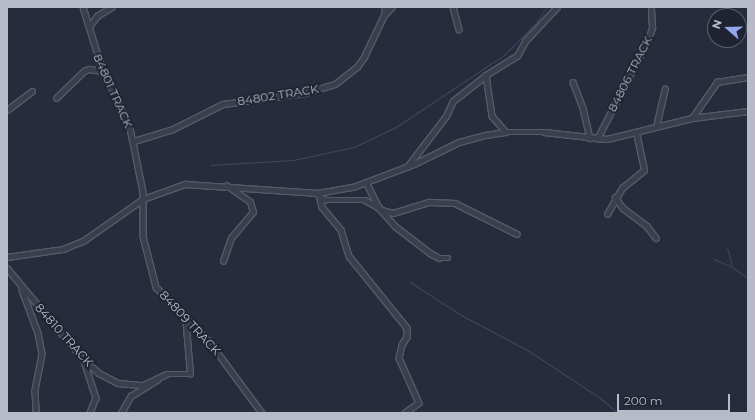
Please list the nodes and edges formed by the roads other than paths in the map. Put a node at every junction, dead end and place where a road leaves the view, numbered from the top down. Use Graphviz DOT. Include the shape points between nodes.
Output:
graph roads {
  1 [pos="83,7"];
  2 [pos="112,7"];
  3 [pos="384,7"];
  4 [pos="392,7"];
  5 [pos="453,7"];
  6 [pos="557,7"];
  7 [pos="652,7"];
  8 [pos="384,15"];
  9 [pos="88,27"];
  10 [pos="459,29"];
  11 [pos="104,71"];
  12 [pos="486,74"];
  13 [pos="748,77"];
  14 [pos="573,82"];
  15 [pos="665,89"];
  16 [pos="32,92"];
  17 [pos="56,98"];
  18 [pos="7,110"];
  19 [pos="748,111"];
  20 [pos="692,118"];
  21 [pos="656,127"];
  22 [pos="506,132"];
  23 [pos="636,133"];
  24 [pos="590,138"];
  25 [pos="597,140"];
  26 [pos="134,141"];
  27 [pos="407,167"];
  28 [pos="366,182"];
  29 [pos="227,186"];
  30 [pos="318,192"];
  31 [pos="615,197"];
  32 [pos="143,199"];
  33 [pos="320,199"];
  34 [pos="379,208"];
  35 [pos="607,214"];
  36 [pos="517,234"];
  37 [pos="656,238"];
  38 [pos="7,257"];
  39 [pos="448,258"];
  40 [pos="223,261"];
  41 [pos="7,268"];
  42 [pos="21,287"];
  43 [pos="184,315"];
  44 [pos="84,360"];
  45 [pos="159,378"];
  46 [pos="36,413"];
  47 [pos="90,413"];
  48 [pos="121,413"];
  49 [pos="262,413"];
  50 [pos="405,413"];
  1 -- 9 [label="street, 84801 TRACK"];
  2 -- 9 [label="street" via="97,16"];
  3 -- 8 [label="street, 84802 TRACK"];
  4 -- 8 [label="street"];
  5 -- 10 [label="street"];
  6 -- 12 [label="street" via="526,40 517,56"];
  7 -- 25 [label="street, 84806 TRACK" via="652,28 647,42"];
  8 -- 26 [label="street, 84802 TRACK" via="358,67 335,84 305,93 223,104 171,130"];
  9 -- 11 [label="street, 84801 TRACK"];
  11 -- 17 [label="street" via="84,71"];
  11 -- 26 [label="street, 84801 TRACK" via="124,111"];
  12 -- 22 [label="street" via="492,116"];
  12 -- 27 [label="street" via="453,101 446,116"];
  13 -- 20 [label="street" via="717,82"];
  14 -- 24 [label="street" via="583,108"];
  15 -- 21 [label="street"];
  16 -- 18 [label="street"];
  19 -- 20 [label="street"];
  20 -- 21 [label="street"];
  21 -- 23 [label="street"];
  22 -- 24 [label="street" via="544,132"];
  22 -- 27 [label="street" via="459,142"];
  23 -- 25 [label="street"];
  23 -- 31 [label="street" via="644,170"];
  24 -- 25 [label="street"];
  26 -- 32 [label="street, 84801 TRACK"];
  27 -- 28 [label="street"];
  28 -- 30 [label="street" via="353,187"];
  28 -- 34 [label="street"];
  29 -- 30 [label="street"];
  29 -- 32 [label="street" via="185,184"];
  29 -- 40 [label="street" via="250,202 253,212 231,238"];
  30 -- 33 [label="street"];
  31 -- 35 [label="street"];
  31 -- 37 [label="street" via="623,208 647,226"];
  32 -- 38 [label="street" via="83,241 63,249"];
  32 -- 43 [label="street, 84809 TRACK" via="143,236 156,286"];
  33 -- 34 [label="street" via="365,200"];
  33 -- 50 [label="street" via="322,207 341,230 349,256 406,328 407,337 399,358 419,402"];
  34 -- 36 [label="street" via="393,213 429,202 446,202 463,206 497,227"];
  34 -- 39 [label="street" via="418,245 439,258"];
  41 -- 42 [label="street, 84810 TRACK"];
  42 -- 44 [label="street, 84810 TRACK"];
  42 -- 46 [label="street" via="38,333 42,354 35,391"];
  43 -- 45 [label="street, 84810 TRACK" via="190,374 175,372"];
  43 -- 49 [label="street, 84809 TRACK" via="224,360"];
  44 -- 45 [label="street, 84810 TRACK" via="99,373 118,383 143,385"];
  44 -- 47 [label="street" via="96,398"];
  45 -- 48 [label="street" via="131,396"];
}
